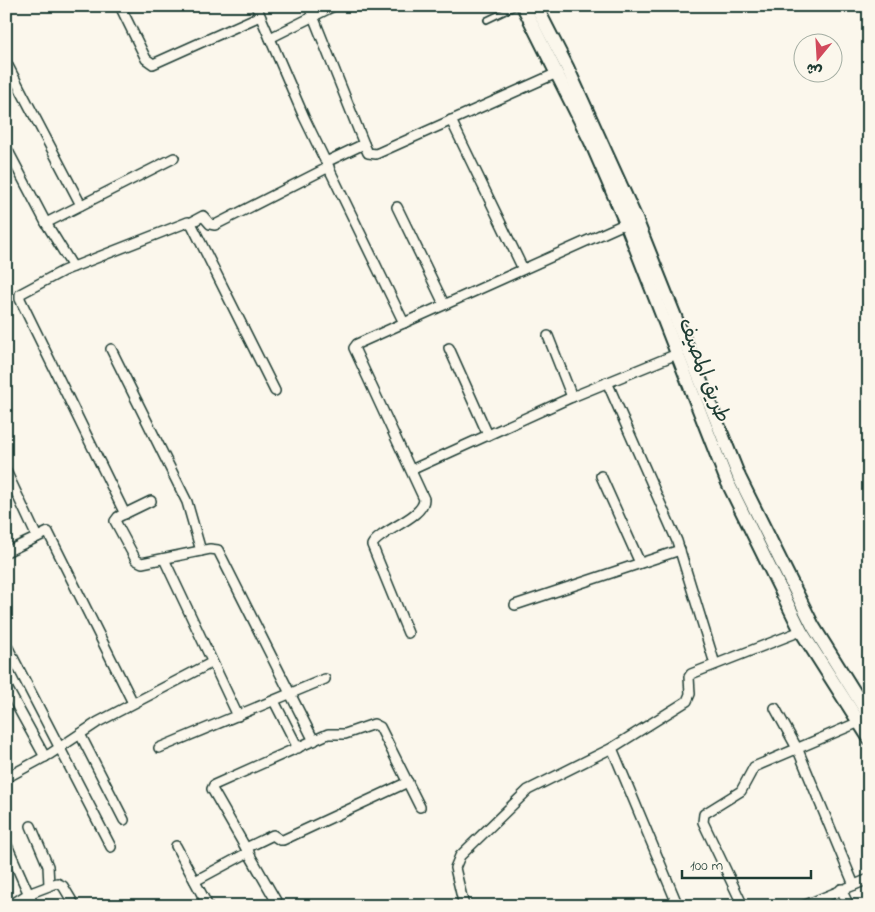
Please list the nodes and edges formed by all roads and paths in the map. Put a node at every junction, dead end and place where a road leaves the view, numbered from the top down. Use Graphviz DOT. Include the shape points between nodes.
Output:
graph roads {
  1 [pos="120,6"];
  2 [pos="256,6"];
  3 [pos="309,6"];
  4 [pos="334,6"];
  5 [pos="516,6"];
  6 [pos="523,6"];
  7 [pos="536,6"];
  8 [pos="260,16"];
  9 [pos="313,17"];
  10 [pos="486,20"];
  11 [pos="270,38"];
  12 [pos="6,62"];
  13 [pos="557,73"];
  14 [pos="451,120"];
  15 [pos="364,144"];
  16 [pos="6,147"];
  17 [pos="174,158"];
  18 [pos="328,165"];
  19 [pos="81,205"];
  20 [pos="396,206"];
  21 [pos="631,221"];
  22 [pos="46,223"];
  23 [pos="190,223"];
  24 [pos="73,267"];
  25 [pos="524,269"];
  26 [pos="444,304"];
  27 [pos="404,323"];
  28 [pos="548,336"];
  29 [pos="449,348"];
  30 [pos="111,349"];
  31 [pos="678,354"];
  32 [pos="606,382"];
  33 [pos="275,391"];
  34 [pos="572,397"];
  35 [pos="488,435"];
  36 [pos="410,470"];
  37 [pos="6,471"];
  38 [pos="601,476"];
  39 [pos="151,501"];
  40 [pos="125,514"];
  41 [pos="37,537"];
  42 [pos="680,550"];
  43 [pos="201,551"];
  44 [pos="6,552"];
  45 [pos="164,559"];
  46 [pos="640,563"];
  47 [pos="515,605"];
  48 [pos="801,631"];
  49 [pos="408,633"];
  50 [pos="6,644"];
  51 [pos="211,663"];
  52 [pos="715,664"];
  53 [pos="325,679"];
  54 [pos="6,686"];
  55 [pos="290,694"];
  56 [pos="274,702"];
  57 [pos="134,703"];
  58 [pos="775,708"];
  59 [pos="238,716"];
  60 [pos="866,719"];
  61 [pos="80,734"];
  62 [pos="869,738"];
  63 [pos="314,741"];
  64 [pos="61,747"];
  65 [pos="159,748"];
  66 [pos="298,748"];
  67 [pos="612,748"];
  68 [pos="798,750"];
  69 [pos="46,757"];
  70 [pos="6,778"];
  71 [pos="408,782"];
  72 [pos="420,807"];
  73 [pos="124,820"];
  74 [pos="31,826"];
  75 [pos="6,842"];
  76 [pos="176,846"];
  77 [pos="111,847"];
  78 [pos="248,850"];
  79 [pos="869,879"];
  80 [pos="195,881"];
  81 [pos="49,885"];
  82 [pos="854,885"];
  83 [pos="841,889"];
  84 [pos="28,894"];
  85 [pos="9,906"];
  86 [pos="34,906"];
  87 [pos="75,906"];
  88 [pos="208,906"];
  89 [pos="279,906"];
  90 [pos="464,906"];
  91 [pos="678,906"];
  92 [pos="743,906"];
  93 [pos="803,906"];
  94 [pos="849,906"];
  1 -- 8 [label="street" via="146,59 153,64"];
  2 -- 8 [label="street"];
  3 -- 9 [label="street"];
  4 -- 9 [label="street"];
  5 -- 10 [label="lane"];
  6 -- 13 [label="street, طريق المصيف"];
  7 -- 21 [label="street, طريق المصيف" via="567,67"];
  8 -- 11 [label="street"];
  9 -- 11 [label="street"];
  9 -- 15 [label="street"];
  11 -- 18 [label="street"];
  12 -- 19 [label="street"];
  13 -- 14 [label="street"];
  13 -- 21 [label="street, طريق المصيف"];
  14 -- 15 [label="street" via="376,154 368,154"];
  14 -- 25 [label="street"];
  15 -- 18 [label="street"];
  16 -- 22 [label="street"];
  17 -- 19 [label="street"];
  18 -- 23 [label="street" via="215,225 203,216"];
  18 -- 27 [label="street"];
  19 -- 22 [label="street"];
  20 -- 26 [label="street"];
  21 -- 25 [label="street"];
  21 -- 31 [label="street, طريق المصيف"];
  21 -- 60 [label="street, طريق المصيف" via="739,477 812,626"];
  22 -- 24 [label="street"];
  23 -- 24 [label="street" via="182,223 154,237"];
  23 -- 33 [label="street"];
  24 -- 40 [label="street" via="21,293 19,297"];
  25 -- 26 [label="street"];
  26 -- 27 [label="street"];
  27 -- 36 [label="street" via="357,344 354,350"];
  28 -- 34 [label="street"];
  29 -- 35 [label="street"];
  30 -- 43 [label="street" via="187,502"];
  31 -- 32 [label="street"];
  31 -- 48 [label="street, طريق المصيف" via="727,481"];
  32 -- 34 [label="street"];
  32 -- 42 [label="street"];
  34 -- 35 [label="street"];
  35 -- 36 [label="street"];
  36 -- 49 [label="street" via="424,505 372,545"];
  37 -- 41 [label="street"];
  38 -- 46 [label="street"];
  39 -- 40 [label="street"];
  40 -- 45 [label="street" via="115,522 137,562"];
  41 -- 44 [label="street"];
  41 -- 57 [label="street" via="48,532"];
  42 -- 46 [label="street"];
  42 -- 52 [label="street"];
  43 -- 45 [label="street"];
  43 -- 55 [label="street" via="218,550"];
  45 -- 51 [label="street"];
  46 -- 47 [label="street"];
  48 -- 52 [label="street"];
  48 -- 60 [label="street, طريق المصيف"];
  50 -- 64 [label="street"];
  51 -- 57 [label="street"];
  51 -- 59 [label="street"];
  52 -- 67 [label="street" via="688,677 690,694 687,701"];
  53 -- 55 [label="street"];
  54 -- 69 [label="street"];
  55 -- 56 [label="street"];
  55 -- 63 [label="street"];
  56 -- 59 [label="street"];
  56 -- 66 [label="street"];
  57 -- 61 [label="street"];
  58 -- 68 [label="street"];
  59 -- 65 [label="street"];
  60 -- 62 [label="street, طريق المصيف"];
  60 -- 68 [label="street"];
  61 -- 64 [label="street"];
  61 -- 73 [label="street"];
  63 -- 66 [label="street"];
  63 -- 71 [label="street" via="333,733 345,734 377,724"];
  64 -- 69 [label="street"];
  64 -- 77 [label="street"];
  66 -- 78 [label="street" via="212,787"];
  67 -- 90 [label="street" via="528,790 460,856 455,868"];
  67 -- 91 [label="street"];
  68 -- 82 [label="street"];
  68 -- 92 [label="street" via="754,768 741,791 702,818"];
  69 -- 70 [label="street"];
  71 -- 72 [label="street"];
  71 -- 78 [label="street" via="283,840 273,834"];
  74 -- 81 [label="street" via="48,866"];
  75 -- 84 [label="street"];
  76 -- 80 [label="street"];
  78 -- 80 [label="street"];
  78 -- 89 [label="street"];
  79 -- 82 [label="street"];
  80 -- 88 [label="street"];
  81 -- 84 [label="street"];
  81 -- 87 [label="street" via="56,883 62,886"];
  82 -- 83 [label="street"];
  83 -- 93 [label="street"];
  83 -- 94 [label="street"];
  84 -- 85 [label="street"];
  84 -- 86 [label="street"];
}
